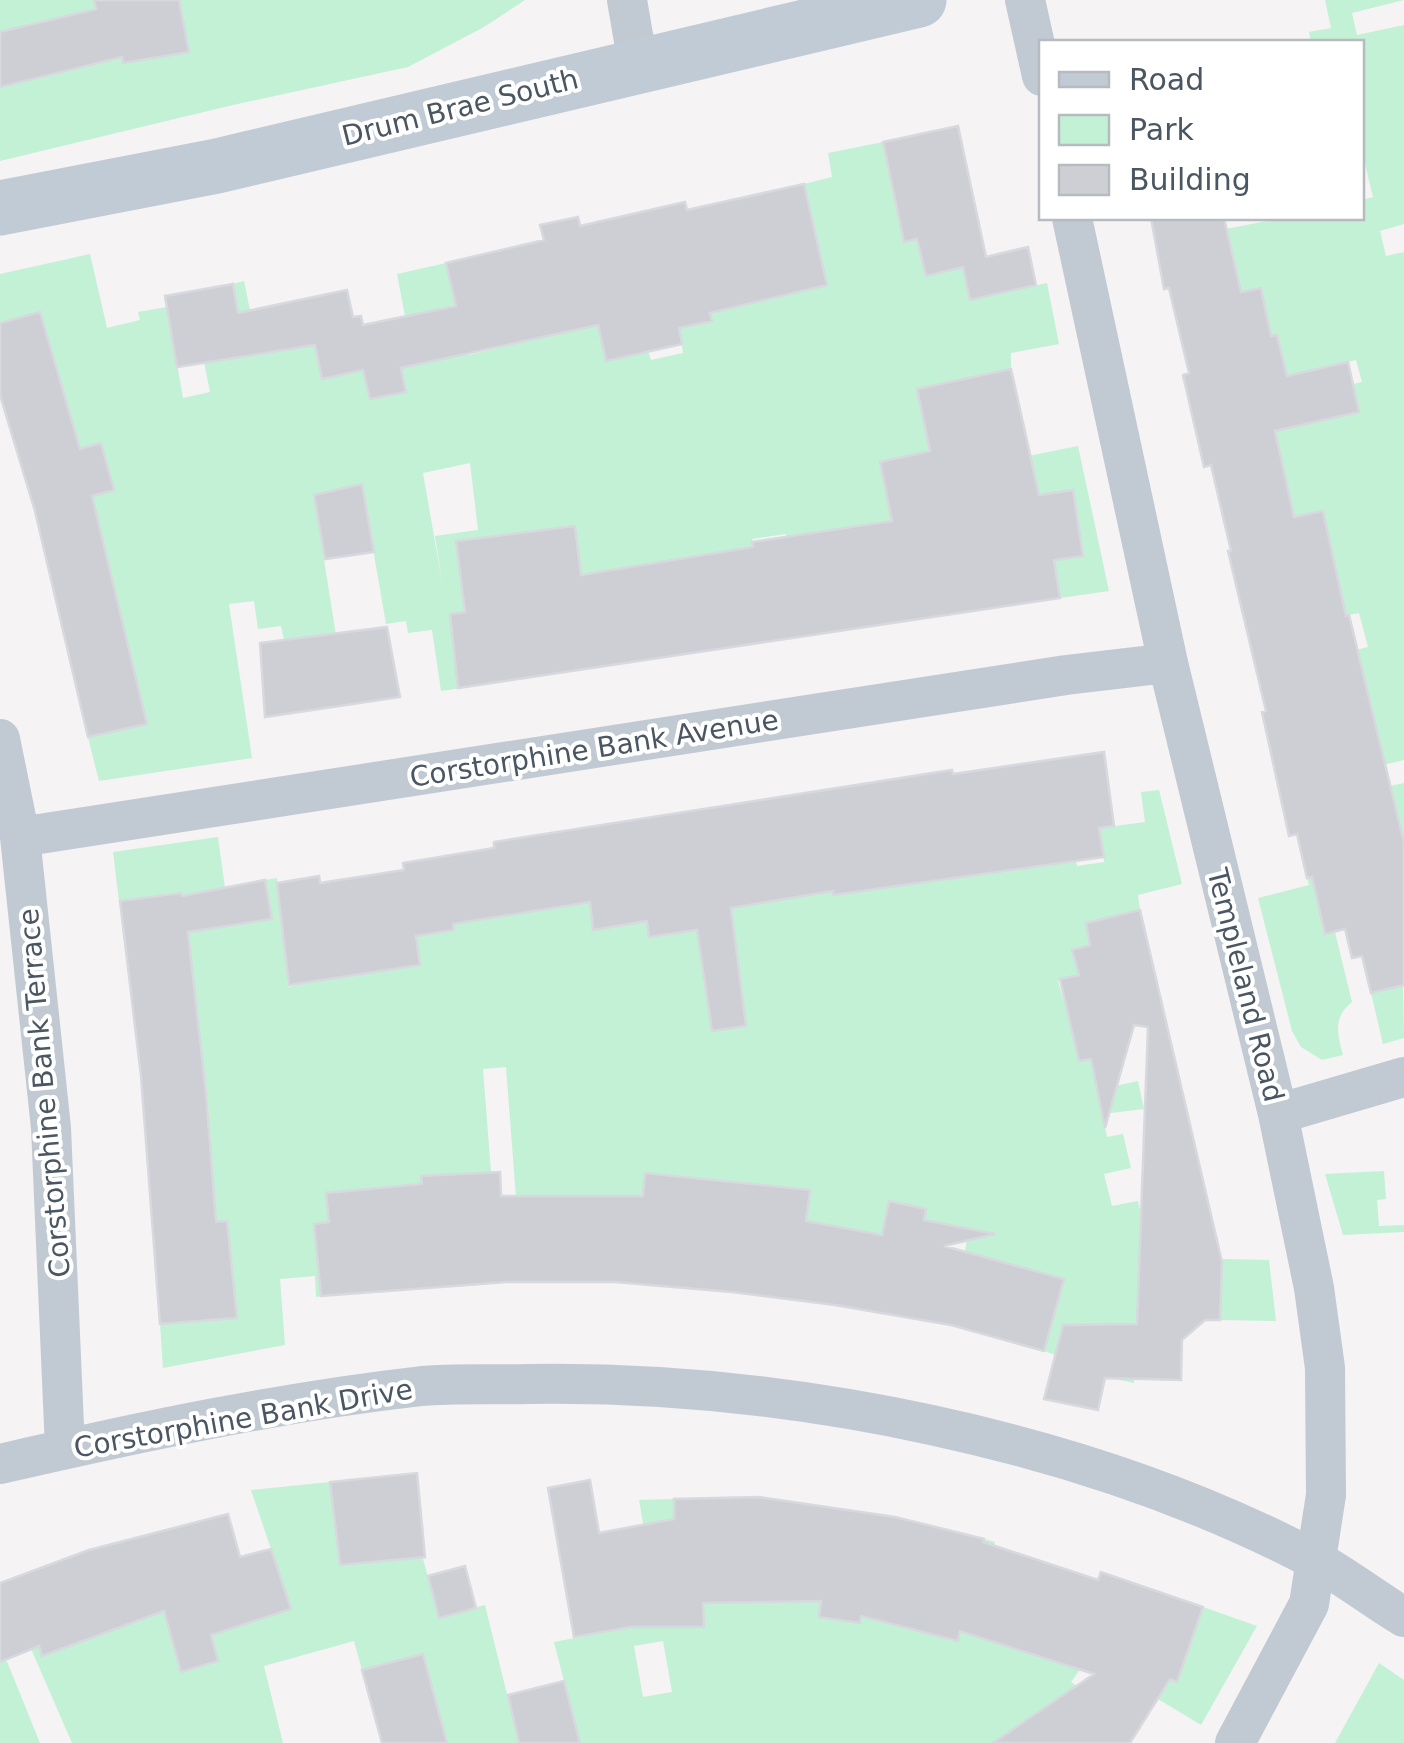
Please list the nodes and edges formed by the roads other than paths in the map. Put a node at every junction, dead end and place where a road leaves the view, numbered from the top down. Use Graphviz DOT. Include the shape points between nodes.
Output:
graph roads {
  1 [pos="627,0"];
  2 [pos="919,0"];
  3 [pos="1025,0"];
  4 [pos="1039,63"];
  5 [pos="638,64"];
  6 [pos="0,208"];
  7 [pos="1072,220"];
  8 [pos="1168,663"];
  9 [pos="0,739"];
  10 [pos="20,837"];
  11 [pos="1404,1077"];
  12 [pos="1278,1114"];
  13 [pos="66,1449"];
  14 [pos="0,1464"];
  15 [pos="1316,1561"];
  16 [pos="1404,1617"];
  17 [pos="1235,1743"];
  1 -- 5 [label="street"];
  2 -- 5 [label="main road, Drum Brae South"];
  3 -- 4 [label="street"];
  5 -- 6 [label="main road, Drum Brae South" via="217,166"];
  7 -- 8 [label="street, Templeland Road"];
  8 -- 10 [label="street, Corstorphine Bank Avenue"];
  8 -- 12 [label="street, Templeland Road"];
  9 -- 10 [label="street, Corstorphine Bank Terrace"];
  10 -- 13 [label="street, Corstorphine Bank Terrace" via="51,1128"];
  11 -- 12 [label="street"];
  12 -- 15 [label="street, Templeland Road" via="1325,1368 1326,1495"];
  13 -- 14 [label="street, Corstorphine Bank Drive"];
  13 -- 15 [label="street, Corstorphine Bank Drive" via="225,1415 426,1386 582,1383 700,1390 870,1412 993,1440 1196,1506"];
  15 -- 16 [label="street, Corstorphine Bank Drive"];
  15 -- 17 [label="street, Templeland Road" via="1309,1604"];
}
